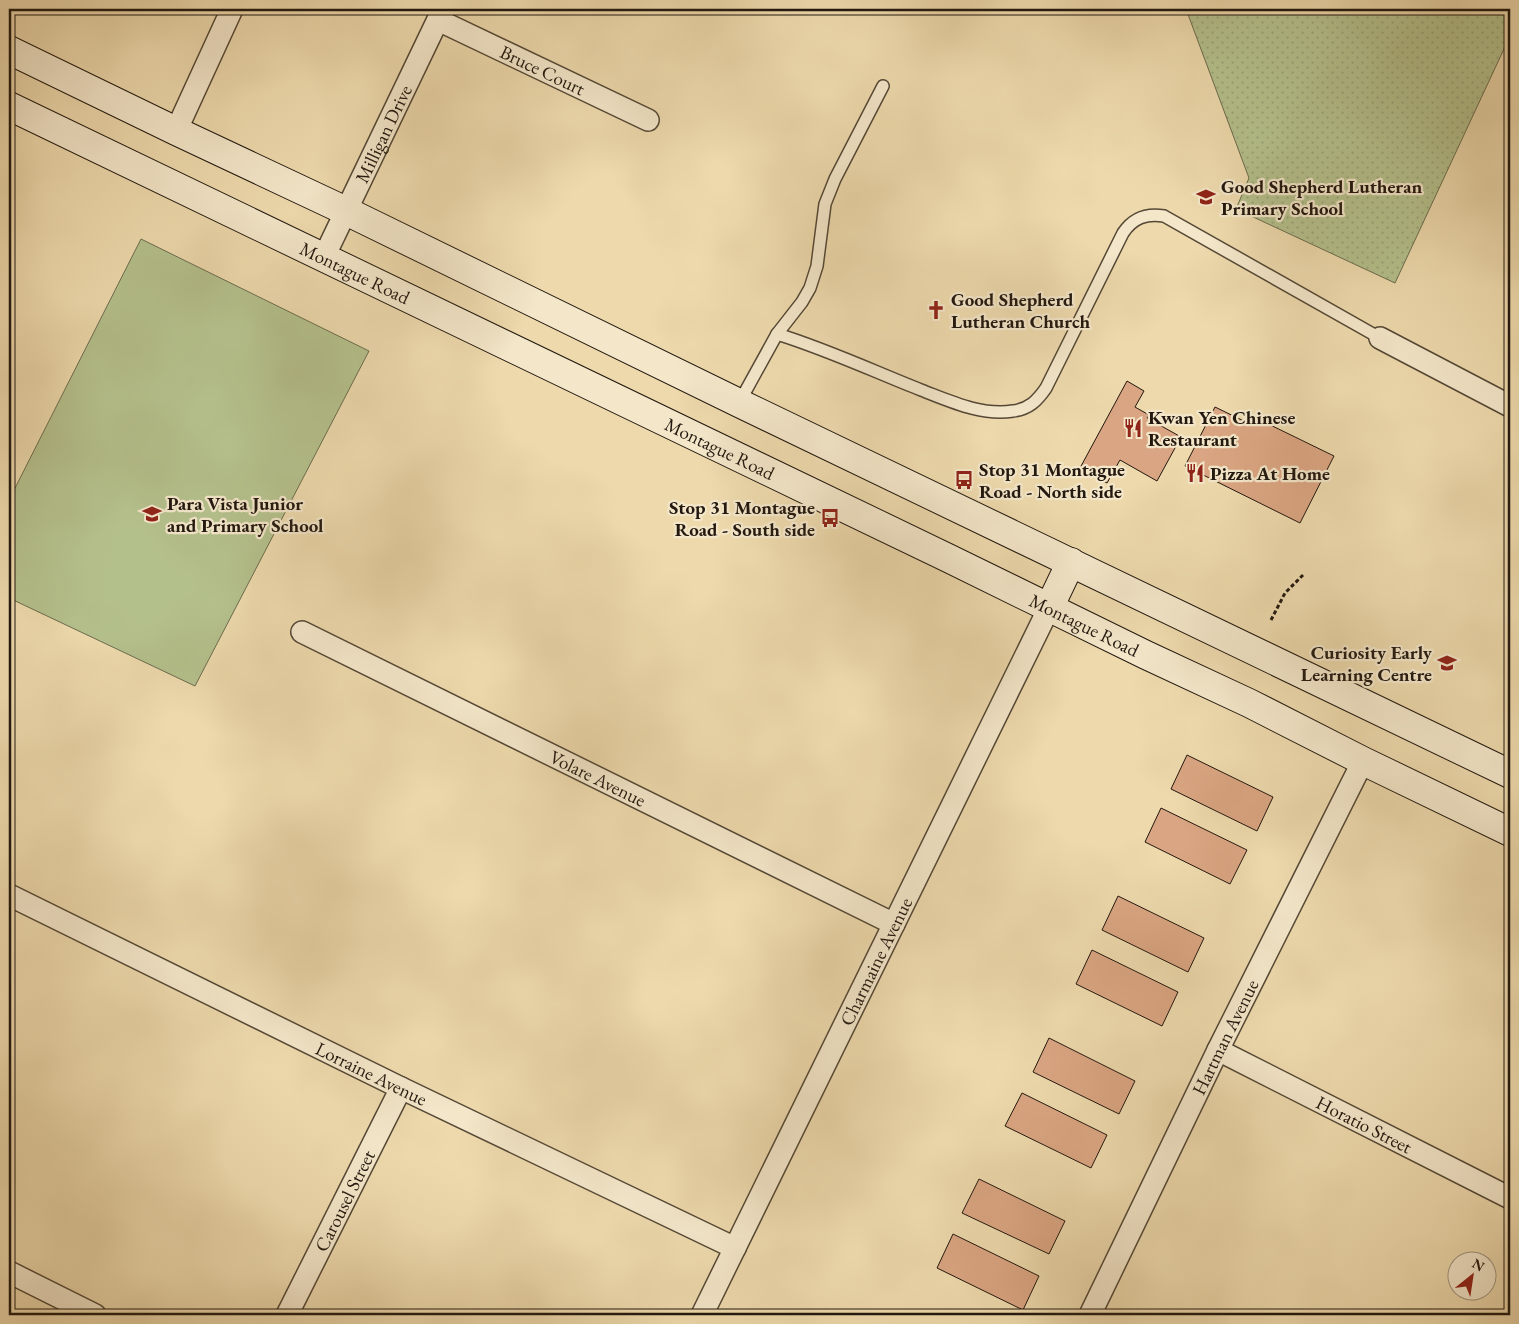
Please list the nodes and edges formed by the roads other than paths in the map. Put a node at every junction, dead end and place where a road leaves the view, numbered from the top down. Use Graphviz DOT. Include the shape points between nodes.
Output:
graph roads {
  1 [pos="232,9"];
  2 [pos="440,14"];
  3 [pos="9,50"];
  4 [pos="883,86"];
  5 [pos="9,106"];
  6 [pos="648,120"];
  7 [pos="176,131"];
  8 [pos="346,211"];
  9 [pos="324,258"];
  10 [pos="778,334"];
  11 [pos="1380,338"];
  12 [pos="739,403"];
  13 [pos="1510,406"];
  14 [pos="1071,562"];
  15 [pos="1049,608"];
  16 [pos="302,632"];
  17 [pos="1363,761"];
  18 [pos="1510,774"];
  19 [pos="1510,832"];
  20 [pos="9,894"];
  21 [pos="894,924"];
  22 [pos="1218,1050"];
  23 [pos="402,1088"];
  24 [pos="1510,1198"];
  25 [pos="735,1248"];
  26 [pos="9,1272"];
  27 [pos="96,1315"];
  28 [pos="286,1315"];
  29 [pos="702,1315"];
  30 [pos="1090,1315"];
  1 -- 7 [label="street"];
  2 -- 6 [label="street, Bruce Court"];
  2 -- 8 [label="street, Milligan Drive"];
  3 -- 7 [label="main road"];
  4 -- 10 [label="lane" via="825,204 817,266 810,288"];
  5 -- 9 [label="main road, Montague Road"];
  7 -- 8 [label="main road"];
  8 -- 9 [label="street, Milligan Drive"];
  8 -- 12 [label="main road"];
  9 -- 15 [label="main road, Montague Road"];
  10 -- 11 [label="lane" via="980,411 1023,409 1032,406 1046,388 1126,227 1142,216 1153,214 1164,216"];
  10 -- 12 [label="lane"];
  11 -- 13 [label="street"];
  12 -- 14 [label="main road"];
  14 -- 15 [label="main road"];
  14 -- 18 [label="main road"];
  15 -- 17 [label="main road, Montague Road"];
  15 -- 21 [label="street, Charmaine Avenue"];
  16 -- 21 [label="street, Volare Avenue"];
  17 -- 19 [label="main road, Montague Road"];
  17 -- 22 [label="street, Hartman Avenue"];
  20 -- 23 [label="street, Lorraine Avenue"];
  21 -- 25 [label="street, Charmaine Avenue"];
  22 -- 24 [label="street, Horatio Street"];
  22 -- 30 [label="street, Hartman Avenue"];
  23 -- 25 [label="street, Lorraine Avenue"];
  23 -- 28 [label="street, Carousel Street"];
  25 -- 29 [label="street, Charmaine Avenue"];
  26 -- 27 [label="street"];
}
